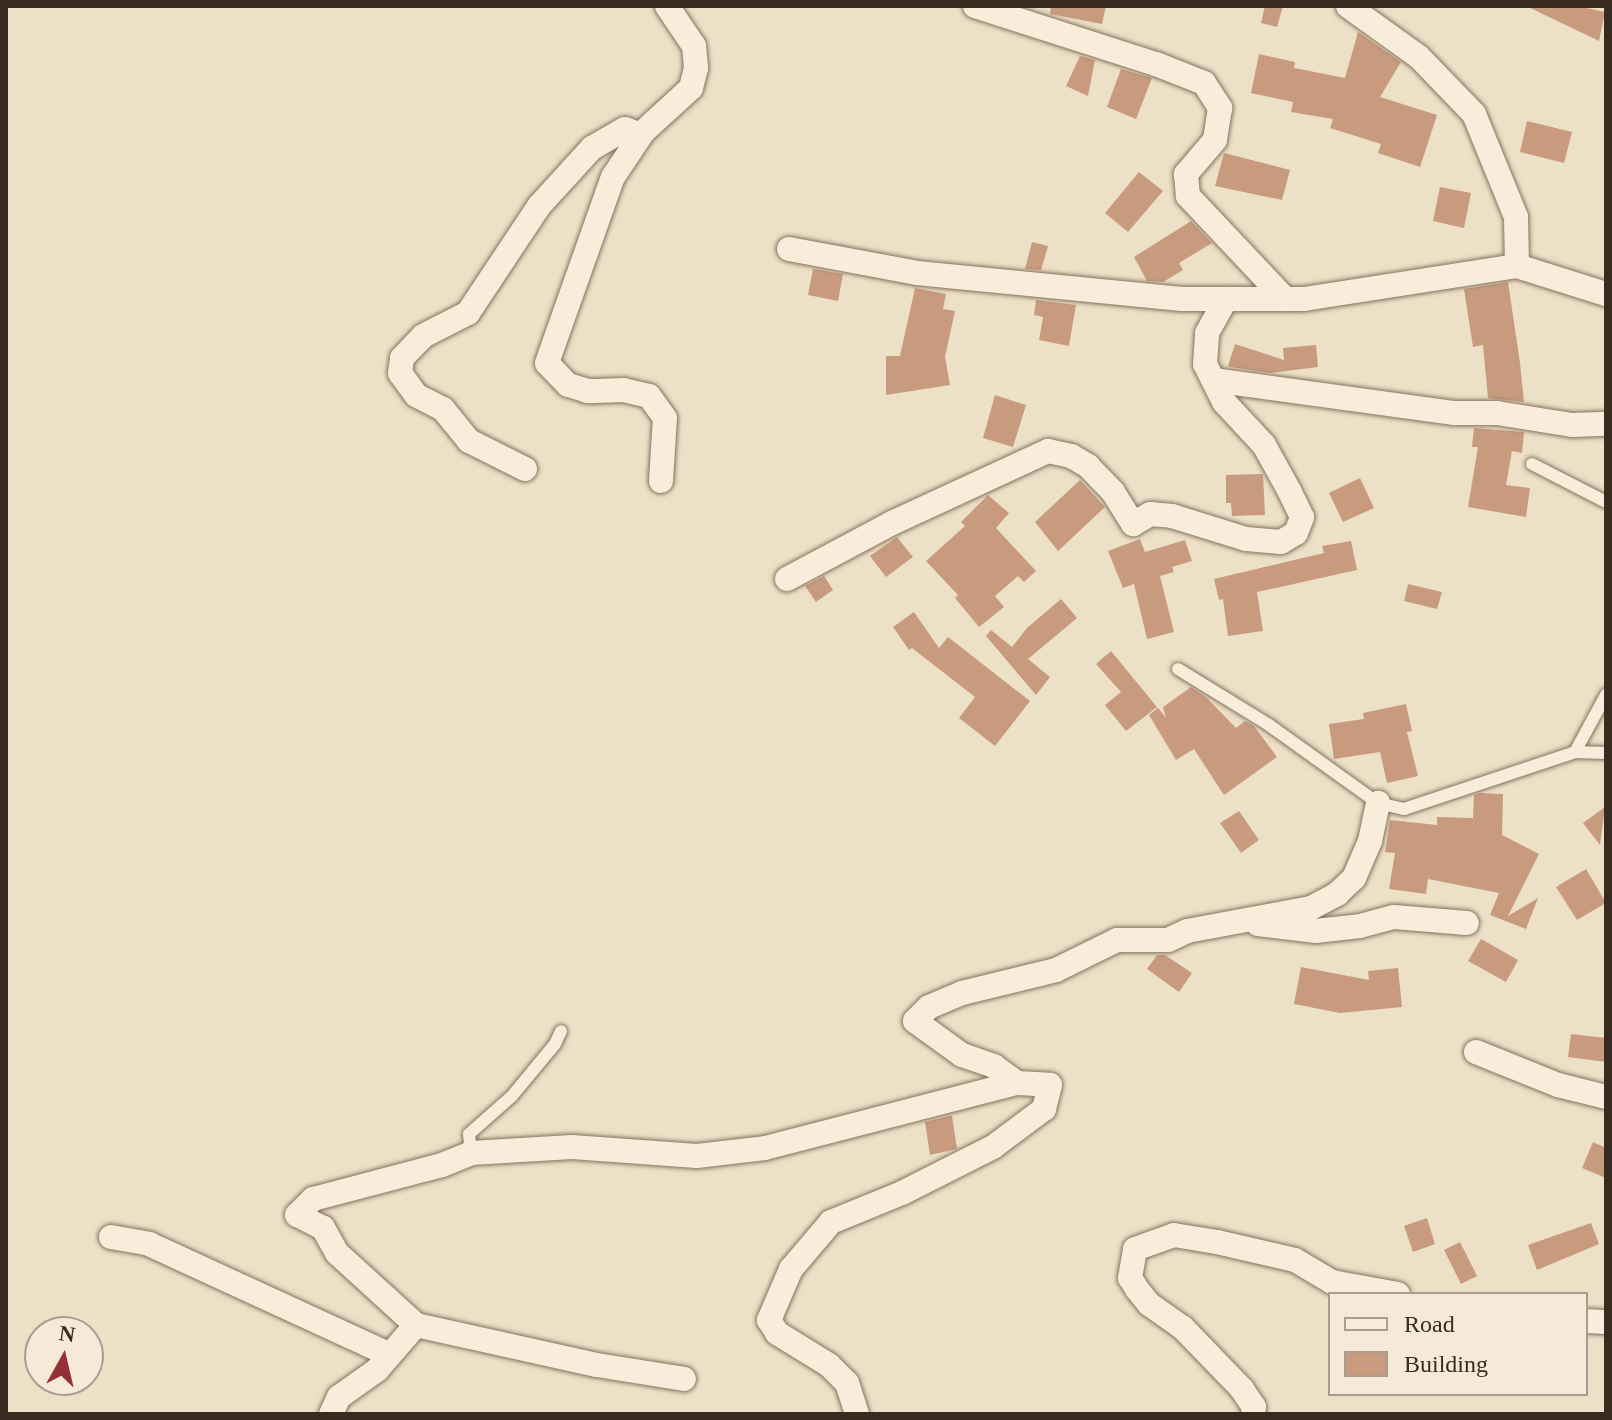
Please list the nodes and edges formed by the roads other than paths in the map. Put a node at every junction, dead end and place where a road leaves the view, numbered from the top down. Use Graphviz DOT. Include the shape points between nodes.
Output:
graph roads {
  1 [pos="667,6"];
  2 [pos="975,6"];
  3 [pos="1348,6"];
  4 [pos="640,135"];
  5 [pos="789,249"];
  6 [pos="1517,266"];
  7 [pos="1606,294"];
  8 [pos="1226,299"];
  9 [pos="1285,299"];
  10 [pos="1213,380"];
  11 [pos="1606,424"];
  12 [pos="1532,464"];
  13 [pos="525,469"];
  14 [pos="661,481"];
  15 [pos="1606,502"];
  16 [pos="787,579"];
  17 [pos="1178,669"];
  18 [pos="1606,695"];
  19 [pos="1575,752"];
  20 [pos="1606,753"];
  21 [pos="1378,803"];
  22 [pos="1248,921"];
  23 [pos="1467,923"];
  24 [pos="561,1031"];
  25 [pos="1476,1052"];
  26 [pos="1017,1083"];
  27 [pos="1606,1097"];
  28 [pos="471,1153"];
  29 [pos="111,1237"];
  30 [pos="1387,1292"];
  31 [pos="416,1325"];
  32 [pos="390,1355"];
  33 [pos="684,1379"];
  34 [pos="331,1414"];
  35 [pos="857,1414"];
  36 [pos="1253,1414"];
  1 -- 4 [label="street" via="694,46 696,68 691,88"];
  2 -- 9 [label="street" via="1204,83 1220,108 1215,140 1186,174 1188,196"];
  3 -- 6 [label="street" via="1419,57 1474,114 1516,217"];
  4 -- 13 [label="street" via="625,129 592,148 539,206 468,313 423,336 402,358 400,373 416,395 443,409 469,441"];
  4 -- 14 [label="street" via="613,177 547,363 568,385 649,396 665,418"];
  5 -- 8 [label="street" via="917,273"];
  6 -- 7 [label="street"];
  6 -- 9 [label="street"];
  8 -- 9 [label="street"];
  8 -- 10 [label="street" via="1207,333 1205,364"];
  10 -- 11 [label="street" via="1455,413"];
  10 -- 16 [label="street" via="1224,402 1264,445 1302,517 1296,533 1281,542 1246,539 1172,516 1150,514 1133,524 1088,466 1048,451 892,523"];
  12 -- 15 [label="lane"];
  17 -- 21 [label="lane" via="1269,725"];
  18 -- 19 [label="lane"];
  19 -- 20 [label="lane"];
  19 -- 21 [label="lane" via="1404,809"];
  21 -- 22 [label="street" via="1354,878 1337,894 1311,908"];
  22 -- 23 [label="street" via="1315,931 1394,917"];
  22 -- 26 [label="street" via="1187,931 1168,940 1117,940 1056,970 962,993 929,1007 915,1021 962,1055 994,1066"];
  24 -- 28 [label="lane" via="512,1096 469,1134"];
  25 -- 27 [label="street" via="1558,1085"];
  26 -- 28 [label="street" via="752,1149 697,1156 572,1147"];
  26 -- 35 [label="street" via="1050,1085 1044,1109 993,1147 831,1222 791,1269 769,1320 777,1333 829,1365 847,1383"];
  28 -- 31 [label="street" via="313,1199 297,1215 323,1228 337,1253"];
  29 -- 32 [label="street" via="149,1244"];
  30 -- 36 [label="street" via="1332,1282 1295,1260 1217,1242 1174,1235 1135,1249 1130,1278 1137,1289 1242,1389"];
  31 -- 32 [label="street"];
  31 -- 33 [label="street"];
  32 -- 34 [label="street" via="339,1397"];
}
